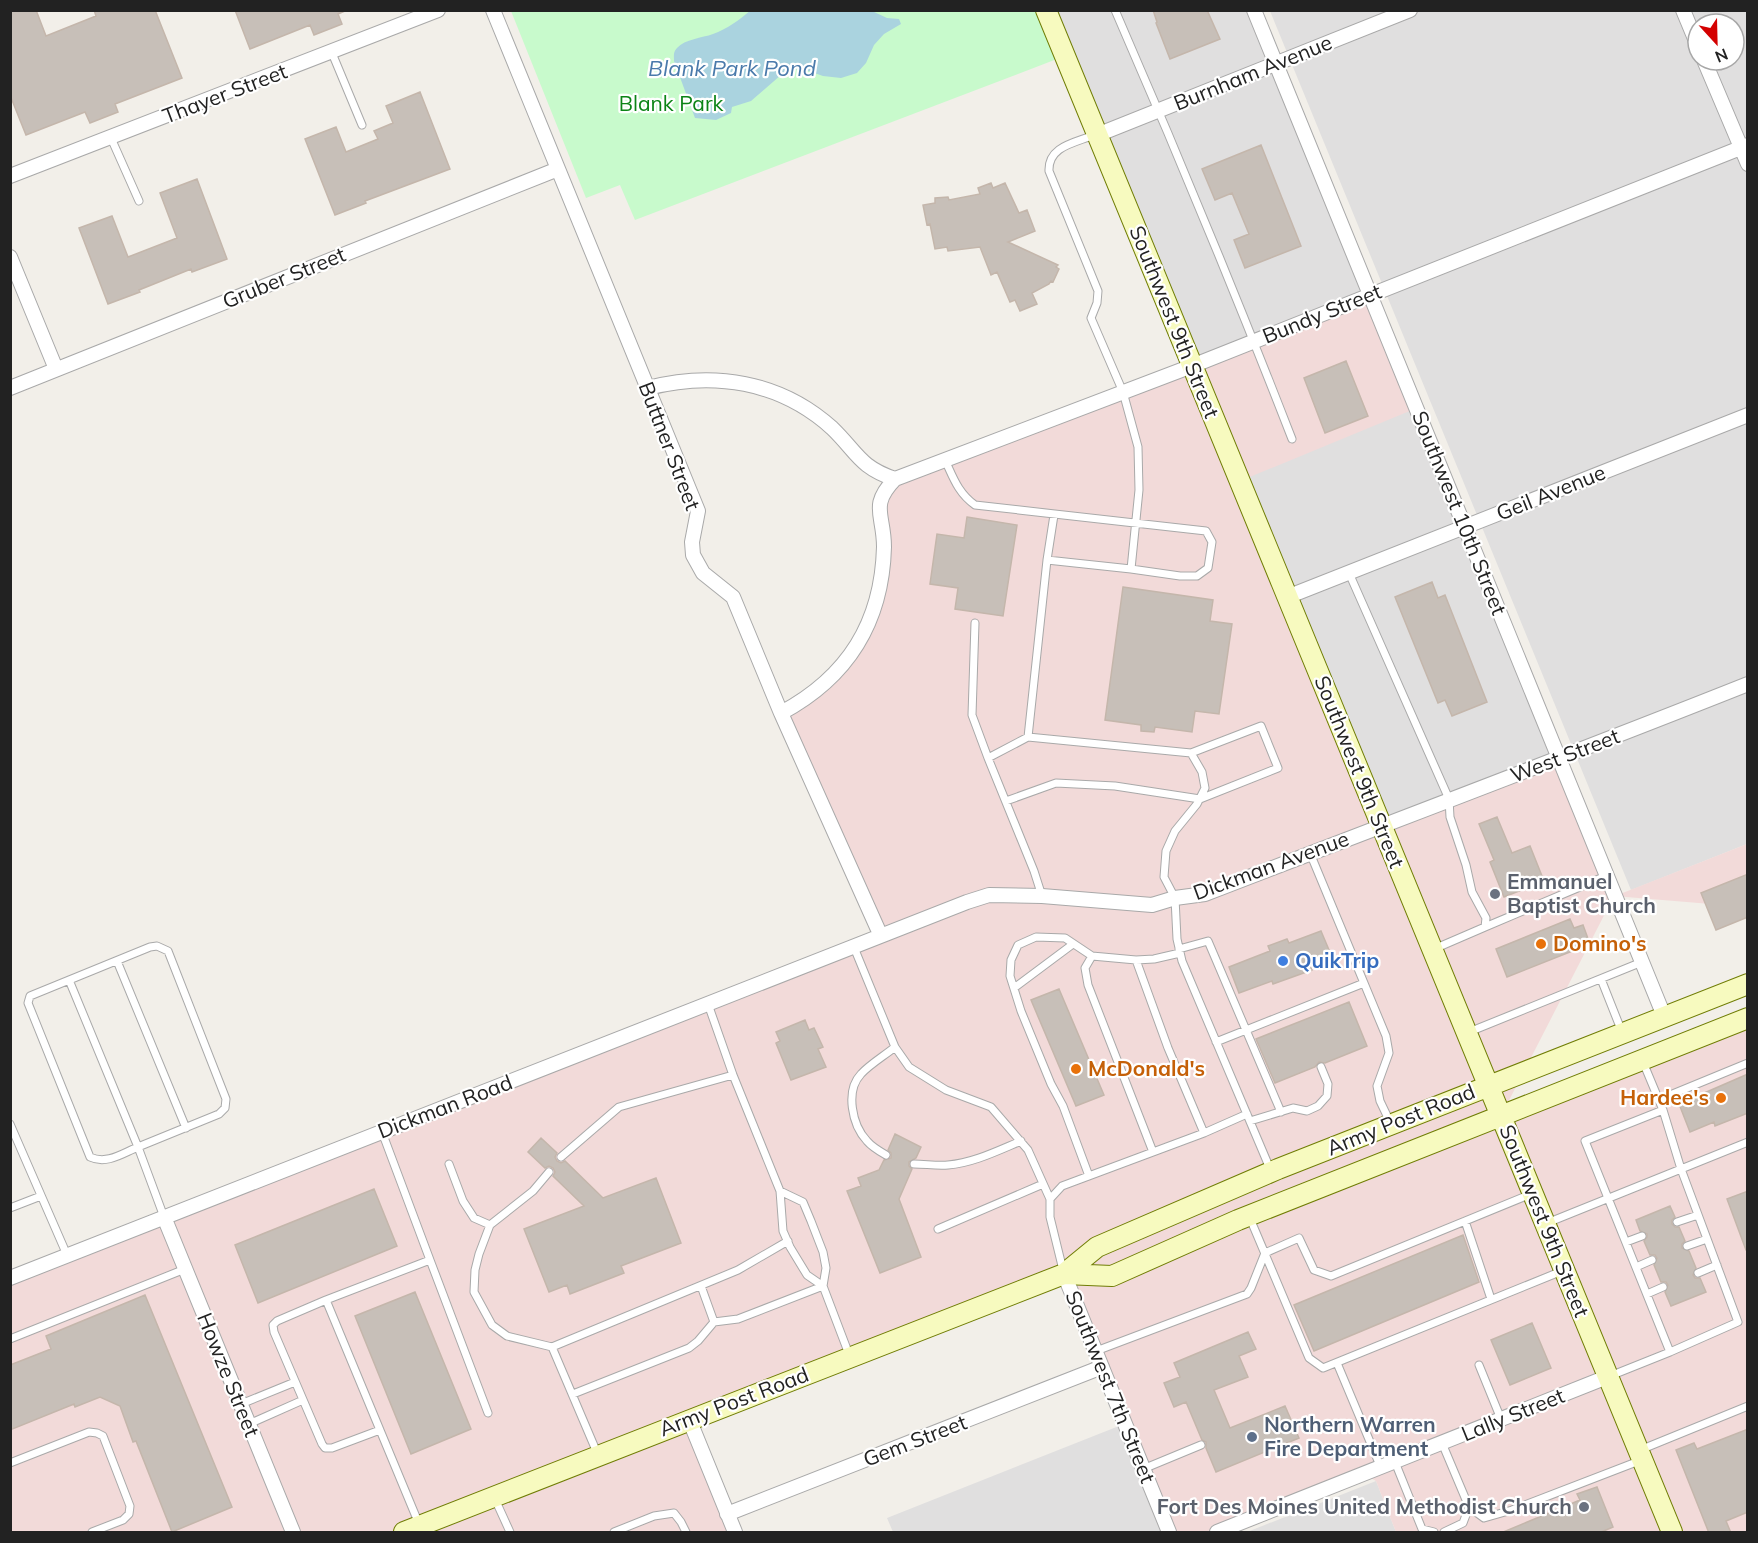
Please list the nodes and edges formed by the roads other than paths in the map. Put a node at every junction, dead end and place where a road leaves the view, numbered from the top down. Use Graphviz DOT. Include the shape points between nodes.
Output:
graph roads {
  1 [pos="438,10"];
  2 [pos="493,10"];
  3 [pos="1046,10"];
  4 [pos="1115,10"];
  5 [pos="1254,10"];
  6 [pos="1410,10"];
  7 [pos="332,52"];
  8 [pos="1276,64"];
  9 [pos="1710,72"];
  10 [pos="1159,111"];
  11 [pos="362,125"];
  12 [pos="1097,135"];
  13 [pos="111,138"];
  14 [pos="1744,146"];
  15 [pos="1748,164"];
  16 [pos="558,169"];
  17 [pos="10,176"];
  18 [pos="139,201"];
  19 [pos="10,257"];
  20 [pos="1370,295"];
  21 [pos="1254,341"];
  22 [pos="1192,366"];
  23 [pos="56,369"];
  24 [pos="10,388"];
  25 [pos="648,388"];
  26 [pos="1123,392"];
  27 [pos="1748,415"];
  28 [pos="1292,439"];
  29 [pos="945,460"];
  30 [pos="895,479"];
  31 [pos="1054,515"];
  32 [pos="1136,523"];
  33 [pos="1466,528"];
  34 [pos="1047,560"];
  35 [pos="1131,569"];
  36 [pos="1349,573"];
  37 [pos="1287,597"];
  38 [pos="975,622"];
  39 [pos="1748,684"];
  40 [pos="781,713"];
  41 [pos="1028,737"];
  42 [pos="1191,753"];
  43 [pos="988,758"];
  44 [pos="1560,759"];
  45 [pos="1200,799"];
  46 [pos="1449,799"];
  47 [pos="1006,801"];
  48 [pos="1381,826"];
  49 [pos="1310,853"];
  50 [pos="1606,876"];
  51 [pos="1042,896"];
  52 [pos="1175,898"];
  53 [pos="1485,927"];
  54 [pos="880,934"];
  55 [pos="1073,944"];
  56 [pos="853,945"];
  57 [pos="1433,950"];
  58 [pos="1179,951"];
  59 [pos="1092,956"];
  60 [pos="1136,960"];
  61 [pos="117,961"];
  62 [pos="1642,963"];
  63 [pos="1601,979"];
  64 [pos="69,980"];
  65 [pos="1364,983"];
  66 [pos="1748,984"];
  67 [pos="1014,988"];
  68 [pos="708,1004"];
  69 [pos="1664,1016"];
  70 [pos="1748,1018"];
  71 [pos="1245,1030"];
  72 [pos="1467,1033"];
  73 [pos="1622,1033"];
  74 [pos="1216,1042"];
  75 [pos="895,1047"];
  76 [pos="1642,1060"];
  77 [pos="1748,1063"];
  78 [pos="1321,1067"];
  79 [pos="733,1075"];
  80 [pos="1489,1085"];
  81 [pos="1658,1100"];
  82 [pos="1663,1110"];
  83 [pos="1281,1112"];
  84 [pos="1501,1114"];
  85 [pos="1249,1118"];
  86 [pos="10,1124"];
  87 [pos="1391,1124"];
  88 [pos="186,1128"];
  89 [pos="382,1132"];
  90 [pos="1204,1133"];
  91 [pos="1021,1141"];
  92 [pos="1748,1142"];
  93 [pos="138,1147"];
  94 [pos="1153,1152"];
  95 [pos="886,1155"];
  96 [pos="561,1157"];
  97 [pos="448,1164"];
  98 [pos="914,1164"];
  99 [pos="1681,1169"];
  100 [pos="549,1172"];
  101 [pos="1271,1172"];
  102 [pos="1089,1176"];
  103 [pos="1043,1184"];
  104 [pos="780,1191"];
  105 [pos="1533,1193"];
  106 [pos="41,1196"];
  107 [pos="1609,1198"];
  108 [pos="1050,1199"];
  109 [pos="10,1208"];
  110 [pos="1698,1215"];
  111 [pos="1249,1216"];
  112 [pos="164,1217"];
  113 [pos="1465,1221"];
  114 [pos="1677,1222"];
  115 [pos="1545,1224"];
  116 [pos="490,1225"];
  117 [pos="938,1229"];
  118 [pos="1642,1236"];
  119 [pos="1707,1239"];
  120 [pos="788,1241"];
  121 [pos="1626,1242"];
  122 [pos="1687,1246"];
  123 [pos="1265,1253"];
  124 [pos="67,1255"];
  125 [pos="430,1260"];
  126 [pos="1652,1260"];
  127 [pos="1717,1265"];
  128 [pos="1636,1267"];
  129 [pos="185,1269"];
  130 [pos="1564,1270"];
  131 [pos="1698,1273"];
  132 [pos="1064,1274"];
  133 [pos="10,1278"];
  134 [pos="701,1286"];
  135 [pos="823,1286"];
  136 [pos="1663,1287"];
  137 [pos="1647,1294"];
  138 [pos="1491,1299"];
  139 [pos="326,1300"];
  140 [pos="714,1322"];
  141 [pos="10,1339"];
  142 [pos="552,1347"];
  143 [pos="1096,1351"];
  144 [pos="1670,1352"];
  145 [pos="850,1357"];
  146 [pos="1337,1363"];
  147 [pos="1479,1365"];
  148 [pos="1102,1368"];
  149 [pos="1607,1377"];
  150 [pos="295,1382"];
  151 [pos="573,1394"];
  152 [pos="303,1400"];
  153 [pos="241,1404"];
  154 [pos="1748,1406"];
  155 [pos="488,1413"];
  156 [pos="689,1419"];
  157 [pos="1501,1419"];
  158 [pos="249,1424"];
  159 [pos="380,1431"];
  160 [pos="1442,1443"];
  161 [pos="1202,1445"];
  162 [pos="598,1455"];
  163 [pos="1640,1455"];
  164 [pos="1395,1462"];
  165 [pos="10,1463"];
  166 [pos="1381,1467"];
  167 [pos="1143,1469"];
  168 [pos="494,1496"];
  169 [pos="1469,1508"];
  170 [pos="727,1514"];
  171 [pos="412,1529"];
  172 [pos="92,1533"];
  173 [pos="293,1533"];
  174 [pos="510,1533"];
  175 [pos="614,1533"];
  176 [pos="686,1533"];
  177 [pos="735,1533"];
  178 [pos="1169,1533"];
  179 [pos="1217,1533"];
  180 [pos="1434,1533"];
  181 [pos="1444,1533"];
  182 [pos="1672,1533"];
  1 -- 7 [label="street, Thayer Street"];
  2 -- 16 [label="street, Buttner Street"];
  3 -- 12 [label="main road, Southwest 9th Street"];
  4 -- 10 [label="lane"];
  5 -- 8 [label="street, Southwest 10th Street"];
  6 -- 8 [label="street, Burnham Avenue"];
  7 -- 11 [label="lane"];
  7 -- 13 [label="street, Thayer Street"];
  8 -- 10 [label="street, Burnham Avenue"];
  8 -- 20 [label="street, Southwest 10th Street"];
  9 -- 14 [label="street"];
  10 -- 12 [label="street, Burnham Avenue"];
  10 -- 21 [label="lane"];
  12 -- 22 [label="main road, Southwest 9th Street"];
  12 -- 26 [label="lane" via="1055,151 1048,171 1098,291 1091,318"];
  13 -- 17 [label="street, Thayer Street"];
  13 -- 18 [label="lane"];
  14 -- 15 [label="street"];
  14 -- 20 [label="street, Bundy Street"];
  16 -- 23 [label="street, Gruber Street"];
  16 -- 25 [label="street, Buttner Street"];
  19 -- 23 [label="street"];
  20 -- 21 [label="street, Bundy Street"];
  20 -- 33 [label="street, Southwest 10th Street"];
  21 -- 22 [label="street, Bundy Street"];
  21 -- 28 [label="lane"];
  22 -- 26 [label="street, Bundy Street"];
  22 -- 37 [label="main road, Southwest 9th Street"];
  23 -- 24 [label="street, Gruber Street"];
  25 -- 30 [label="street" via="708,379 766,389 818,417 866,465"];
  25 -- 40 [label="street, Buttner Street" via="698,511 693,555 703,573 733,597"];
  26 -- 29 [label="street, Bundy Street"];
  26 -- 32 [label="lane" via="1138,447"];
  27 -- 33 [label="street, Geil Avenue"];
  29 -- 30 [label="street, Bundy Street"];
  29 -- 31 [label="lane" via="964,497 975,505"];
  30 -- 40 [label="street" via="883,491 879,503 884,544 882,581 865,633 832,677"];
  31 -- 32 [label="lane"];
  31 -- 34 [label="lane"];
  32 -- 35 [label="lane"];
  32 -- 35 [label="lane" via="1206,531 1212,542 1208,568 1197,576"];
  33 -- 36 [label="street, Geil Avenue"];
  33 -- 44 [label="street, Southwest 10th Street"];
  34 -- 35 [label="lane"];
  34 -- 41 [label="lane"];
  36 -- 37 [label="street, Geil Avenue"];
  36 -- 46 [label="lane"];
  37 -- 48 [label="main road, Southwest 9th Street"];
  38 -- 43 [label="lane" via="972,715"];
  39 -- 44 [label="street, West Street"];
  40 -- 54 [label="street, Buttner Street"];
  41 -- 42 [label="lane"];
  41 -- 43 [label="lane"];
  42 -- 45 [label="lane" via="1202,772 1205,788"];
  42 -- 45 [label="lane" via="1261,726 1278,768"];
  43 -- 47 [label="lane"];
  44 -- 46 [label="street, West Street"];
  44 -- 50 [label="street, Southwest 10th Street"];
  45 -- 47 [label="lane" via="1116,786 1056,783"];
  45 -- 52 [label="lane" via="1175,831 1166,851 1164,877"];
  46 -- 48 [label="street, West Street"];
  46 -- 53 [label="lane" via="1450,817 1472,892 1486,918"];
  47 -- 51 [label="lane"];
  48 -- 49 [label="street, Dickman Avenue"];
  48 -- 57 [label="main road, Southwest 9th Street"];
  49 -- 52 [label="street, Dickman Avenue" via="1205,894"];
  49 -- 65 [label="lane"];
  50 -- 53 [label="lane"];
  50 -- 62 [label="street, Southwest 10th Street"];
  51 -- 52 [label="street, Dickman Avenue" via="1152,905"];
  51 -- 54 [label="street, Dickman Avenue" via="989,895"];
  52 -- 58 [label="lane"];
  53 -- 57 [label="lane"];
  54 -- 56 [label="street, Dickman Road"];
  55 -- 59 [label="lane"];
  55 -- 67 [label="lane"];
  55 -- 67 [label="lane" via="1065,938 1036,937 1018,945 1011,960"];
  56 -- 68 [label="street, Dickman Road"];
  56 -- 75 [label="lane"];
  57 -- 72 [label="main road, Southwest 9th Street"];
  58 -- 60 [label="lane"];
  58 -- 71 [label="lane" via="1208,941"];
  58 -- 74 [label="lane"];
  59 -- 60 [label="lane"];
  59 -- 94 [label="lane" via="1085,968 1088,985"];
  60 -- 90 [label="lane" via="1167,1048"];
  61 -- 64 [label="lane"];
  61 -- 88 [label="lane"];
  61 -- 88 [label="lane" via="150,947 168,951 226,1099 219,1114"];
  62 -- 63 [label="lane"];
  62 -- 69 [label="street, Southwest 10th Street"];
  63 -- 72 [label="lane"];
  63 -- 73 [label="lane"];
  64 -- 93 [label="lane"];
  64 -- 93 [label="lane" via="30,996 28,1003 90,1157 106,1160"];
  65 -- 71 [label="lane"];
  65 -- 87 [label="lane" via="1386,1036 1389,1053 1377,1086"];
  66 -- 69 [label="main road, Army Post Road"];
  67 -- 102 [label="lane"];
  68 -- 79 [label="lane"];
  68 -- 89 [label="street, Dickman Road"];
  69 -- 73 [label="main road, Army Post Road"];
  70 -- 76 [label="main road, Army Post Road"];
  71 -- 74 [label="lane"];
  71 -- 83 [label="lane"];
  72 -- 80 [label="main road, Southwest 9th Street"];
  73 -- 80 [label="main road, Army Post Road"];
  74 -- 85 [label="lane"];
  75 -- 91 [label="lane" via="909,1067 946,1089 991,1107"];
  75 -- 95 [label="lane" via="860,1074 852,1101 865,1139"];
  76 -- 81 [label="lane"];
  76 -- 84 [label="main road, Army Post Road"];
  77 -- 81 [label="lane"];
  78 -- 83 [label="lane" via="1328,1096 1307,1111 1293,1108"];
  79 -- 96 [label="lane" via="619,1107"];
  79 -- 104 [label="lane"];
  80 -- 84 [label="main road, Southwest 9th Street"];
  80 -- 87 [label="main road, Army Post Road"];
  81 -- 82 [label="lane"];
  82 -- 99 [label="lane"];
  82 -- 107 [label="lane" via="1585,1141"];
  83 -- 85 [label="lane"];
  84 -- 105 [label="main road, Southwest 9th Street"];
  84 -- 111 [label="main road, Army Post Road"];
  85 -- 90 [label="lane"];
  85 -- 101 [label="lane"];
  86 -- 106 [label="lane"];
  87 -- 101 [label="main road, Army Post Road"];
  88 -- 93 [label="lane"];
  89 -- 112 [label="street, Dickman Road"];
  89 -- 125 [label="lane"];
  90 -- 94 [label="lane"];
  91 -- 98 [label="lane" via="974,1160 947,1165"];
  91 -- 103 [label="lane"];
  92 -- 99 [label="lane"];
  93 -- 112 [label="lane"];
  94 -- 102 [label="lane"];
  97 -- 116 [label="lane" via="474,1218"];
  99 -- 107 [label="lane"];
  99 -- 110 [label="lane"];
  100 -- 116 [label="lane"];
  101 -- 132 [label="main road, Army Post Road" via="1098,1247"];
  102 -- 108 [label="lane" via="1062,1186"];
  103 -- 108 [label="lane"];
  103 -- 117 [label="lane"];
  104 -- 120 [label="lane" via="783,1231"];
  104 -- 135 [label="lane" via="803,1202 812,1221 826,1268"];
  105 -- 113 [label="lane"];
  105 -- 115 [label="main road, Southwest 9th Street"];
  106 -- 109 [label="lane"];
  106 -- 124 [label="lane"];
  107 -- 115 [label="lane"];
  107 -- 121 [label="lane"];
  108 -- 132 [label="lane" via="1050,1217"];
  110 -- 114 [label="lane"];
  110 -- 119 [label="lane"];
  111 -- 123 [label="lane"];
  111 -- 132 [label="main road, Army Post Road" via="1112,1276"];
  112 -- 124 [label="street, Dickman Road"];
  112 -- 129 [label="street, Howze Street"];
  113 -- 123 [label="lane" via="1331,1276 1314,1270 1299,1238"];
  113 -- 138 [label="lane"];
  115 -- 130 [label="main road, Southwest 9th Street"];
  116 -- 142 [label="lane" via="475,1270 474,1292 483,1311 492,1325 507,1336"];
  118 -- 121 [label="lane"];
  119 -- 122 [label="lane"];
  119 -- 127 [label="lane"];
  120 -- 134 [label="lane"];
  120 -- 135 [label="lane" via="807,1275"];
  121 -- 128 [label="lane"];
  123 -- 143 [label="lane" via="1247,1294"];
  123 -- 146 [label="lane" via="1309,1358 1323,1368"];
  124 -- 133 [label="street, Dickman Road"];
  125 -- 139 [label="lane"];
  125 -- 155 [label="lane"];
  126 -- 128 [label="lane"];
  127 -- 131 [label="lane"];
  127 -- 144 [label="lane" via="1738,1322"];
  128 -- 137 [label="lane"];
  129 -- 141 [label="lane"];
  129 -- 153 [label="street, Howze Street"];
  130 -- 138 [label="lane"];
  130 -- 149 [label="main road, Southwest 9th Street"];
  132 -- 143 [label="street, Southwest 7th Street"];
  132 -- 145 [label="main road, Army Post Road"];
  134 -- 140 [label="lane"];
  134 -- 142 [label="lane"];
  135 -- 140 [label="lane" via="738,1319"];
  135 -- 145 [label="lane"];
  136 -- 137 [label="lane"];
  137 -- 144 [label="lane"];
  138 -- 146 [label="lane"];
  139 -- 150 [label="lane" via="273,1325"];
  139 -- 159 [label="lane"];
  140 -- 151 [label="lane" via="689,1348"];
  142 -- 151 [label="lane"];
  143 -- 148 [label="street, Southwest 7th Street"];
  144 -- 149 [label="lane"];
  145 -- 156 [label="main road, Army Post Road"];
  146 -- 166 [label="lane"];
  147 -- 157 [label="lane"];
  148 -- 167 [label="street, Southwest 7th Street"];
  148 -- 170 [label="street, Gem Street"];
  149 -- 157 [label="street, Lally Street"];
  149 -- 163 [label="main road, Southwest 9th Street"];
  150 -- 152 [label="lane"];
  150 -- 153 [label="lane"];
  151 -- 162 [label="lane"];
  152 -- 158 [label="lane"];
  152 -- 159 [label="lane" via="325,1448"];
  153 -- 158 [label="street, Howze Street"];
  154 -- 163 [label="lane"];
  156 -- 162 [label="main road, Army Post Road"];
  156 -- 170 [label="street"];
  157 -- 160 [label="street, Lally Street"];
  158 -- 173 [label="street, Howze Street"];
  159 -- 171 [label="lane"];
  160 -- 164 [label="street, Lally Street"];
  160 -- 169 [label="lane"];
  161 -- 167 [label="lane"];
  162 -- 168 [label="main road, Army Post Road"];
  163 -- 169 [label="lane" via="1512,1510 1484,1518"];
  163 -- 182 [label="main road, Southwest 9th Street"];
  164 -- 166 [label="street, Lally Street"];
  164 -- 180 [label="lane" via="1422,1529"];
  165 -- 172 [label="lane" via="89,1432 103,1436 130,1506 123,1520"];
  166 -- 179 [label="street, Lally Street"];
  167 -- 178 [label="street, Southwest 7th Street"];
  168 -- 171 [label="main road, Army Post Road"];
  168 -- 174 [label="lane"];
  169 -- 181 [label="lane" via="1462,1523"];
  170 -- 177 [label="street"];
  175 -- 176 [label="lane" via="654,1516 674,1513"];
}
